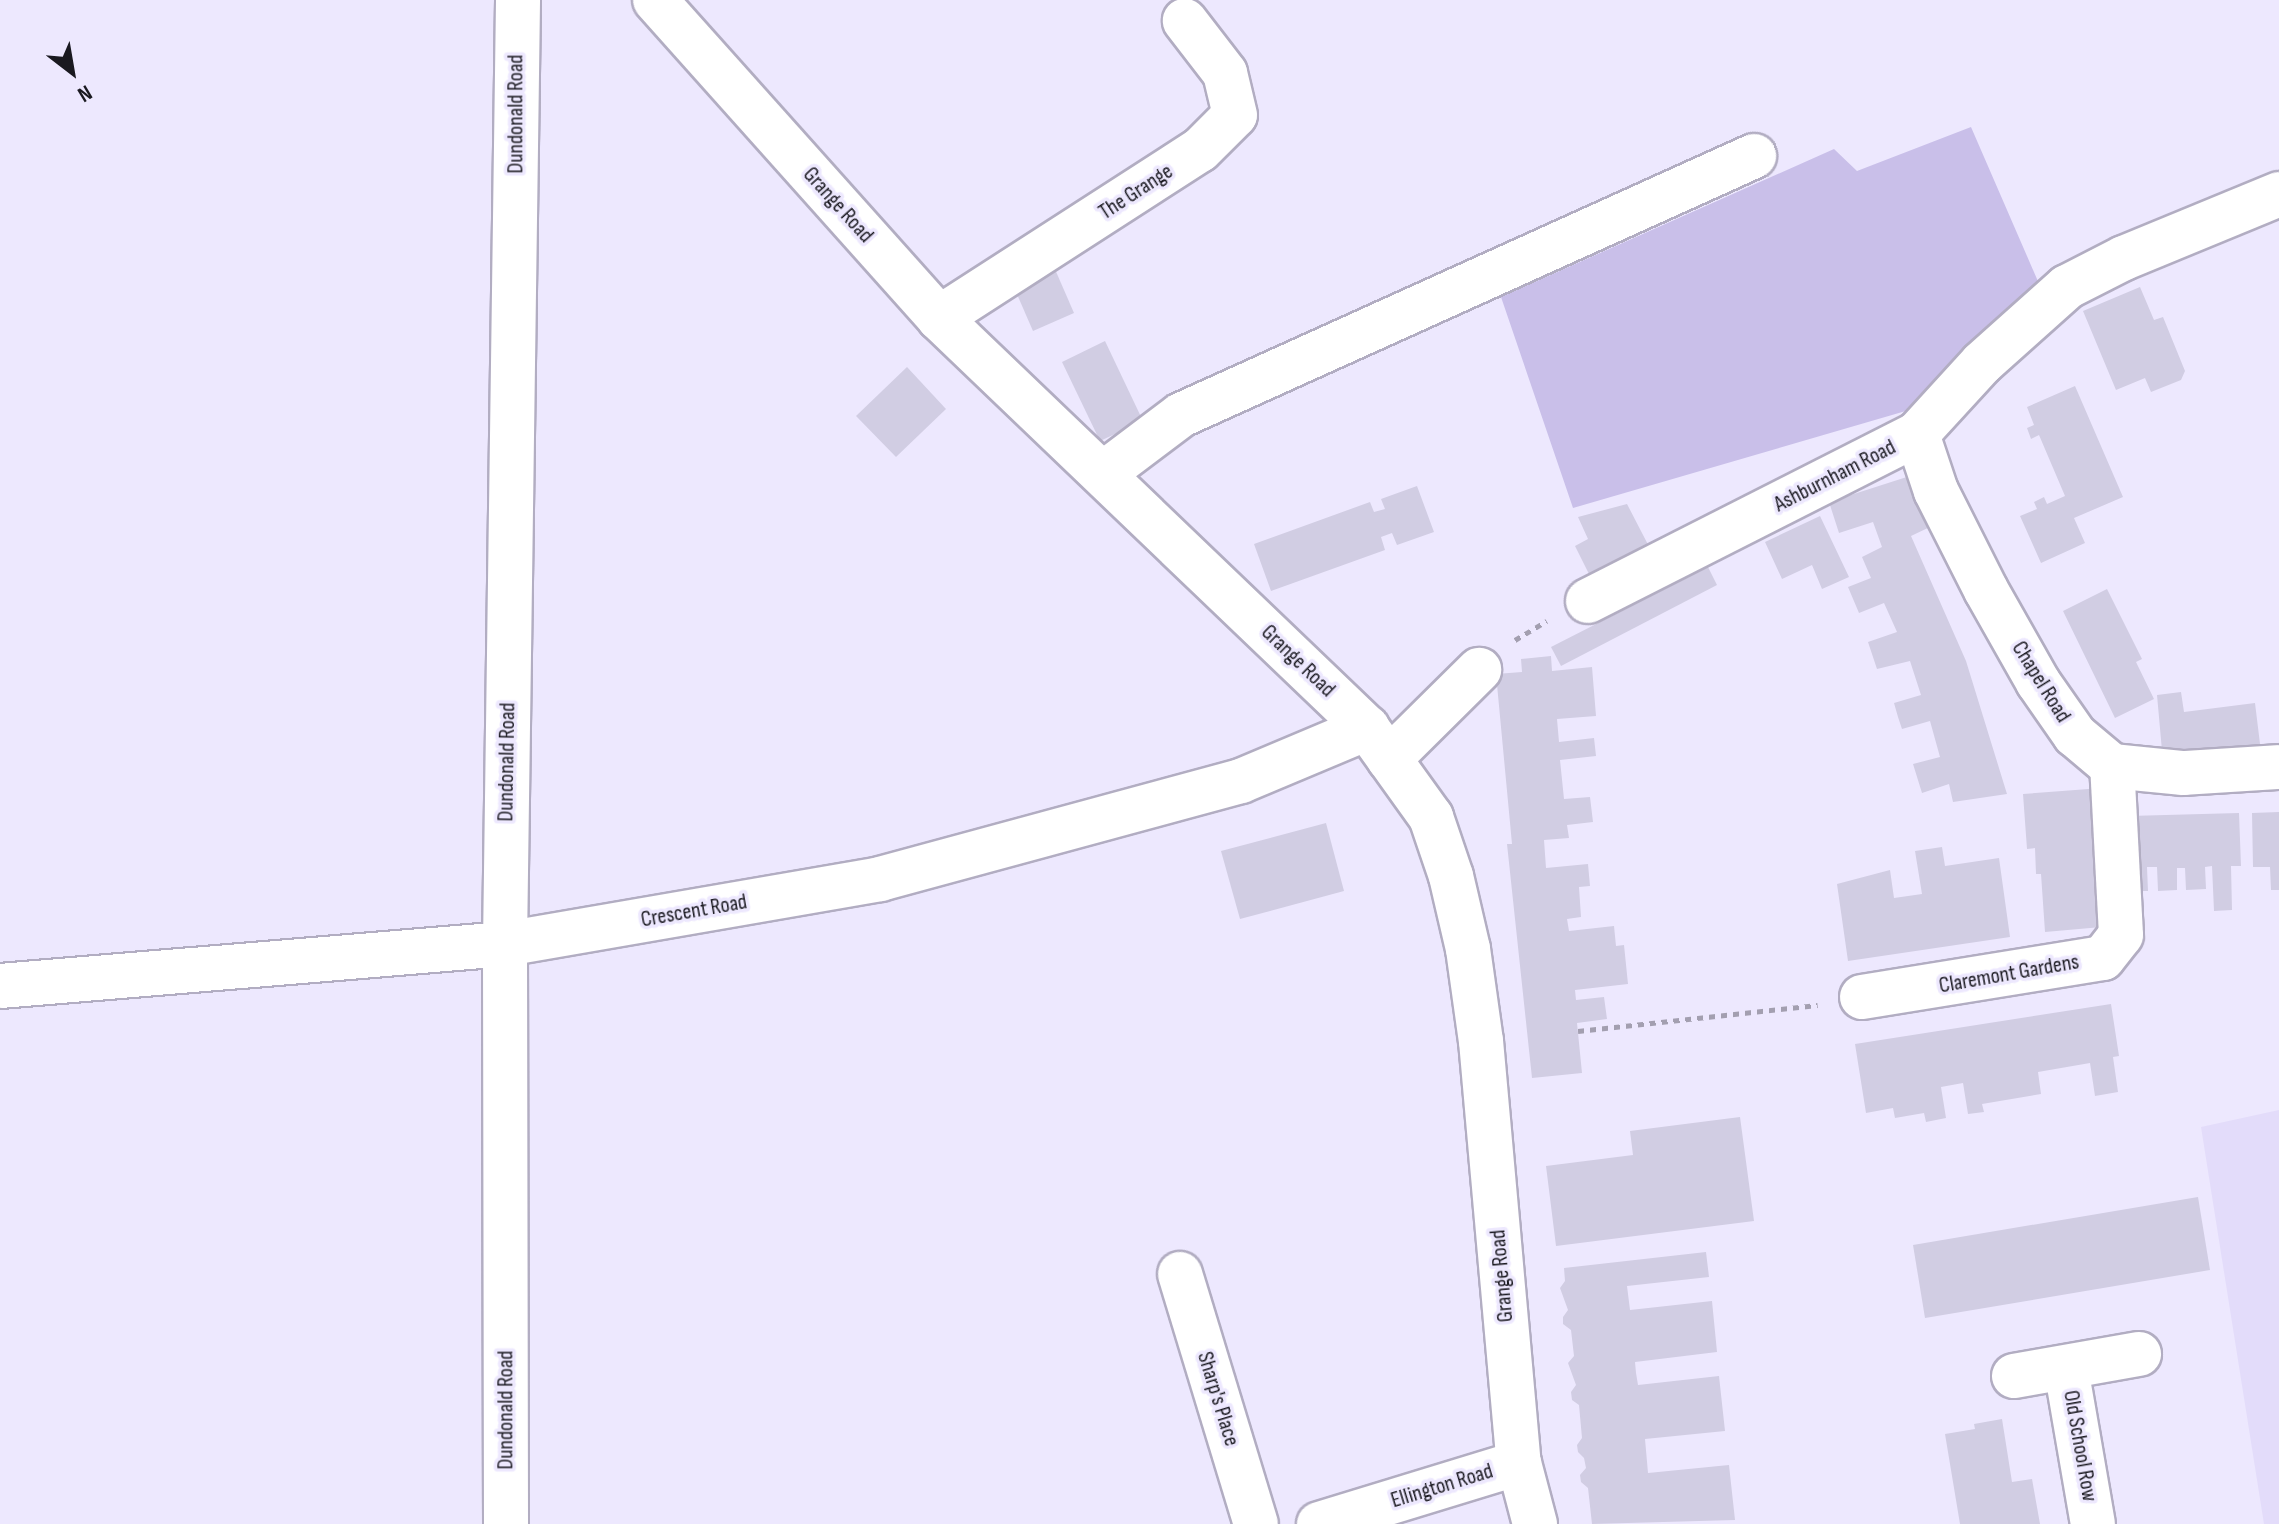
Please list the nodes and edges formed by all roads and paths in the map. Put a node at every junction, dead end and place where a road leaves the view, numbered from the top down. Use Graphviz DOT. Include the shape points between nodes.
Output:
graph roads {
  1 [pos="518,0"];
  2 [pos="655,0"];
  3 [pos="1185,21"];
  4 [pos="1754,156"];
  5 [pos="2279,194"];
  6 [pos="939,318"];
  7 [pos="1917,434"];
  8 [pos="1104,473"];
  9 [pos="1588,601"];
  10 [pos="1479,670"];
  11 [pos="1378,744"];
  12 [pos="2112,766"];
  13 [pos="2279,767"];
  14 [pos="505,944"];
  15 [pos="0,986"];
  16 [pos="1862,997"];
  17 [pos="1578,1031"];
  18 [pos="1180,1274"];
  19 [pos="2139,1354"];
  20 [pos="2066,1368"];
  21 [pos="2014,1376"];
  22 [pos="1519,1463"];
  23 [pos="506,1524"];
  24 [pos="1256,1524"];
  25 [pos="1319,1524"];
  26 [pos="1535,1524"];
  27 [pos="2093,1524"];
  1 -- 14 [label="street, Dundonald Road"];
  2 -- 6 [label="street, Grange Road"];
  3 -- 6 [label="street, The Grange" via="1225,73 1235,115 1200,150"];
  4 -- 8 [label="street" via="1181,415"];
  5 -- 7 [label="street, Ashburnham Road" via="2067,287 1982,363"];
  6 -- 8 [label="street, Grange Road"];
  7 -- 9 [label="street, Ashburnham Road"];
  7 -- 12 [label="street, Chapel Road" via="1936,491 2038,682 2075,735"];
  8 -- 11 [label="street, Grange Road"];
  9 -- 10 [label="path" via="1523,632"];
  10 -- 11 [label="street"];
  11 -- 14 [label="street, Crescent Road" via="880,879"];
  11 -- 22 [label="street, Grange Road" via="1431,817 1468,949"];
  12 -- 13 [label="street" via="2184,773"];
  12 -- 16 [label="street, Claremont Gardens" via="2121,935 2103,958"];
  14 -- 15 [label="street, Crescent Road"];
  14 -- 23 [label="street, Dundonald Road"];
  16 -- 17 [label="path"];
  18 -- 24 [label="street, Sharp's Place"];
  19 -- 20 [label="street, Old School Row"];
  20 -- 21 [label="street, Old School Row"];
  20 -- 27 [label="street, Old School Row"];
  22 -- 25 [label="street, Ellington Road"];
  22 -- 26 [label="street, Grange Road"];
}
